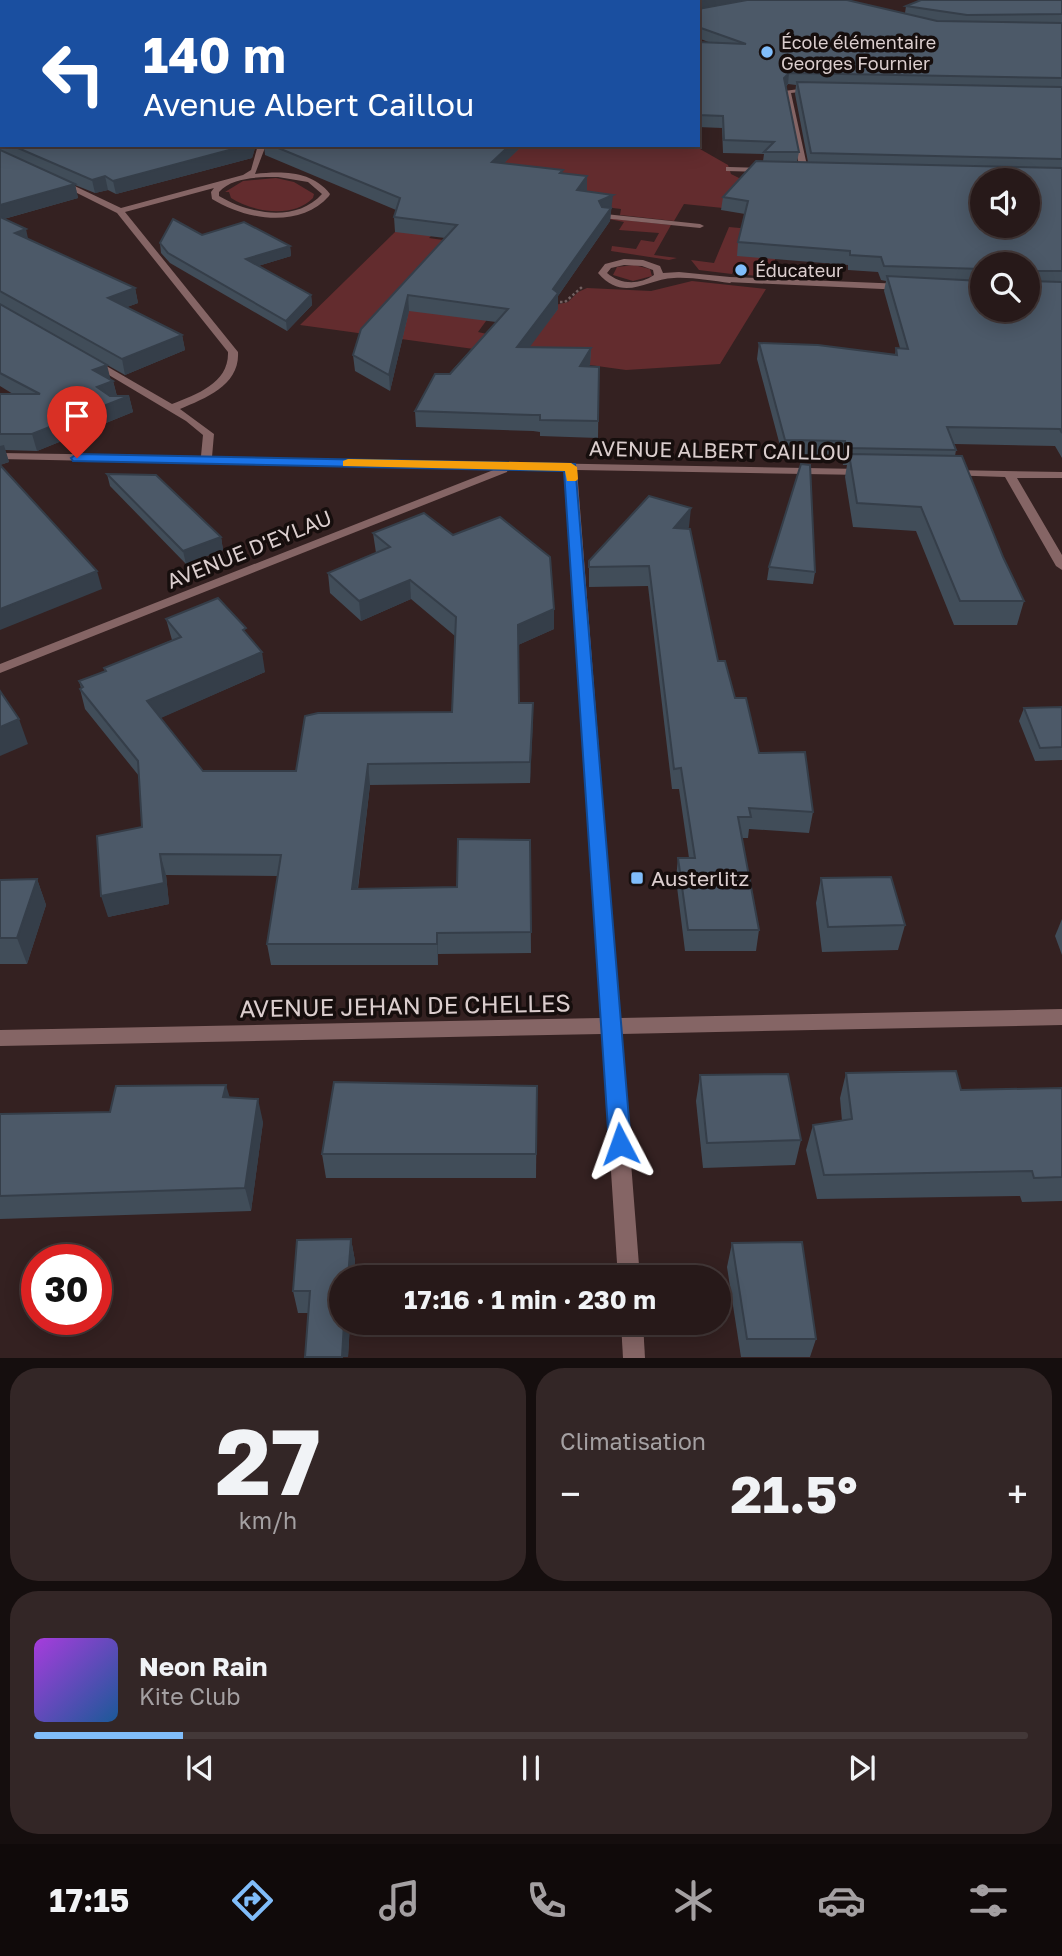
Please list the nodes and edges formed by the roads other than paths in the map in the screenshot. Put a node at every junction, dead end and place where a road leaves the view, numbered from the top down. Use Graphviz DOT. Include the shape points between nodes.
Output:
graph roads {
  1 [pos="825,89"];
  2 [pos="261,147"];
  3 [pos="729,169"];
  4 [pos="775,170"];
  5 [pos="818,171"];
  6 [pos="44,176"];
  7 [pos="246,177"];
  8 [pos="222,184"];
  9 [pos="120,211"];
  10 [pos="606,216"];
  11 [pos="700,226"];
  12 [pos="659,276"];
  13 [pos="920,288"];
  14 [pos="80,355"];
  15 [pos="172,408"];
  16 [pos="0,456"];
  17 [pos="206,461"];
  18 [pos="512,466"];
  19 [pos="571,467"];
  20 [pos="873,472"];
  21 [pos="941,473"];
  22 [pos="1009,474"];
  23 [pos="1062,475"];
  24 [pos="1062,566"];
  25 [pos="0,669"];
  26 [pos="1062,1017"];
  27 [pos="612,1026"];
  28 [pos="0,1038"];
  29 [pos="628,1265"];
  30 [pos="633,1335"];
  31 [pos="634,1357"];
  1 -- 5 [label="street" via="787,91 800,170"];
  2 -- 7 [label="street" via="254,171"];
  3 -- 4 [label="street"];
  6 -- 9 [label="street"];
  7 -- 8 [label="street"];
  7 -- 8 [label="street" via="296,177 326,194 313,207 262,215 218,200 215,192"];
  8 -- 9 [label="street"];
  9 -- 15 [label="street" via="234,356 230,371 215,387"];
  10 -- 11 [label="street"];
  12 -- 12 [label="street" via="634,285 616,283 602,273 608,266 624,262 651,265"];
  12 -- 13 [label="street" via="680,271 730,280"];
  14 -- 15 [label="street"];
  15 -- 17 [label="street" via="208,434"];
  16 -- 17 [label="street, AVENUE ALBERT CAILLOU"];
  17 -- 18 [label="street, AVENUE ALBERT CAILLOU"];
  18 -- 19 [label="street, AVENUE ALBERT CAILLOU"];
  18 -- 25 [label="street, AVENUE D'EYLAU"];
  19 -- 20 [label="street, AVENUE ALBERT CAILLOU"];
  19 -- 27 [label="street"];
  21 -- 22 [label="street"];
  22 -- 23 [label="street"];
  22 -- 24 [label="street"];
  26 -- 27 [label="street, AVENUE JEHAN DE CHELLES"];
  27 -- 28 [label="street, AVENUE JEHAN DE CHELLES"];
  27 -- 29 [label="street"];
  30 -- 31 [label="street"];
}
